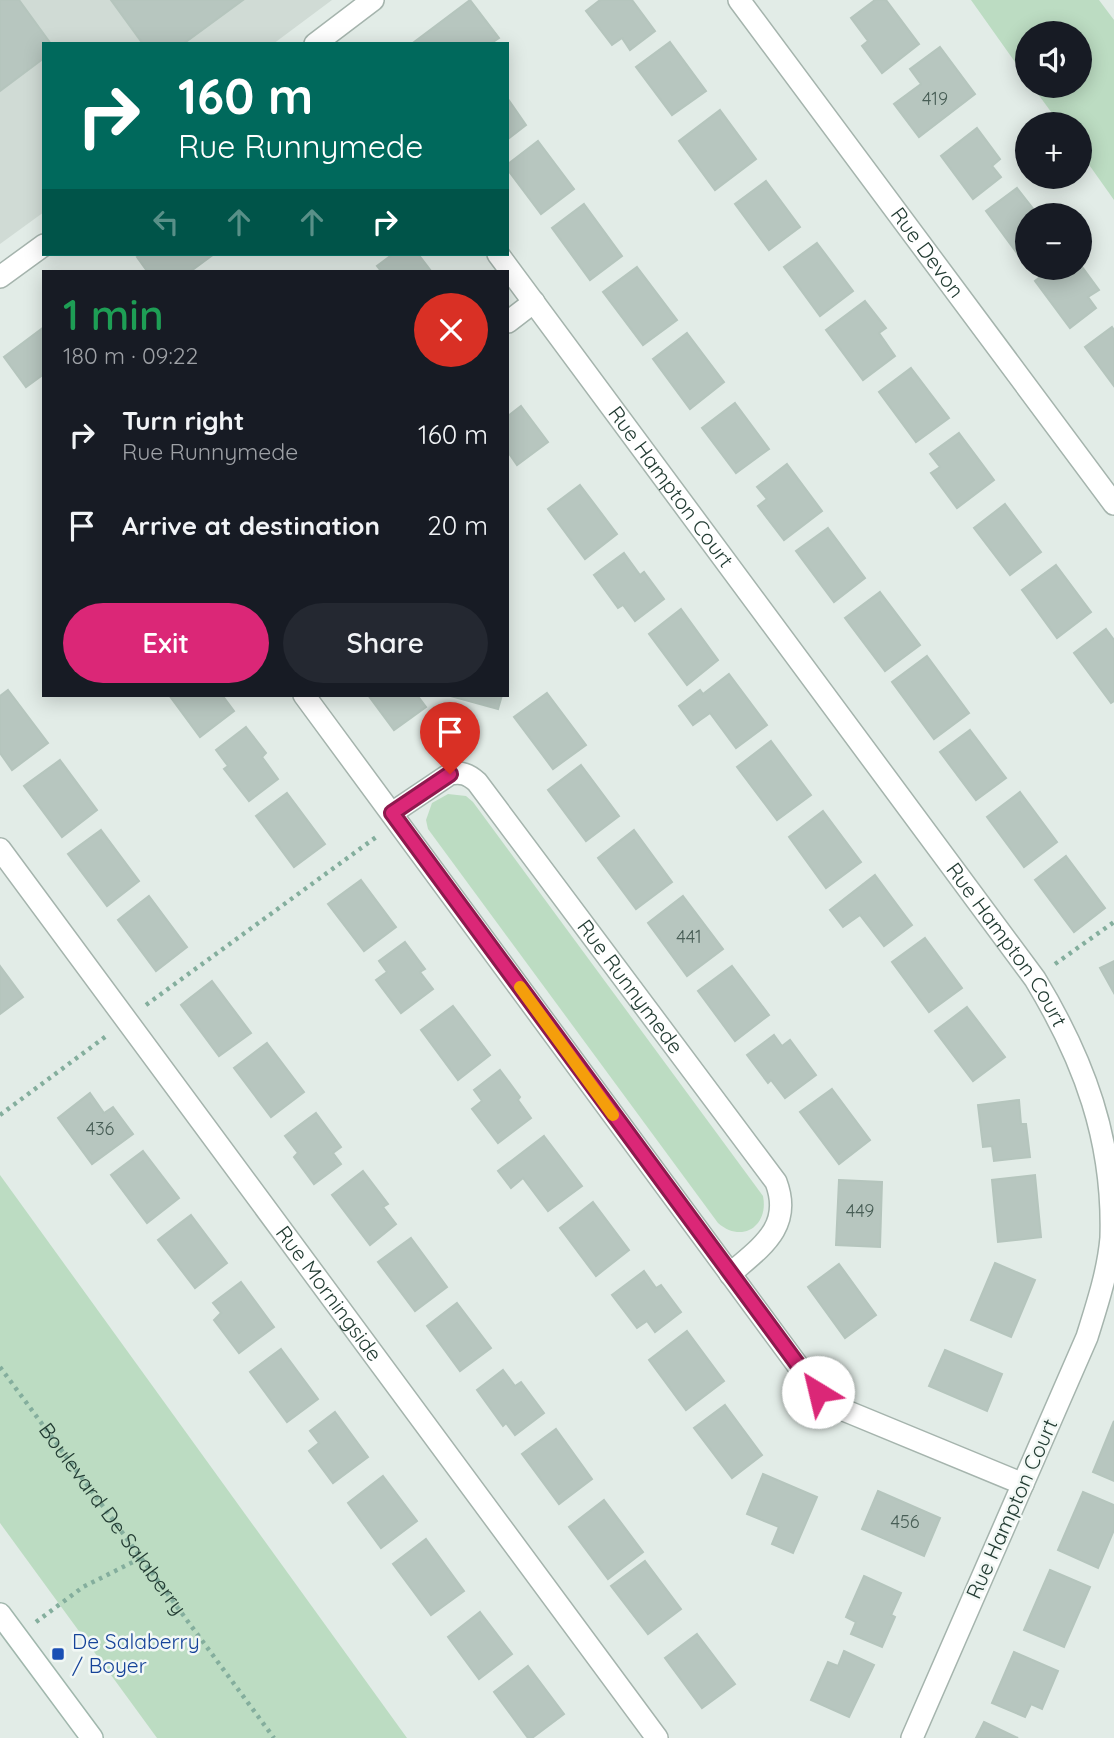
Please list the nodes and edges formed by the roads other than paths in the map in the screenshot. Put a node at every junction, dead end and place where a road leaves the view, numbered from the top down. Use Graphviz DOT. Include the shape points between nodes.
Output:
graph roads {
  1 [pos="373,0"];
  2 [pos="739,0"];
  3 [pos="328,40"];
  4 [pos="42,246"];
  5 [pos="500,256"];
  6 [pos="0,277"];
  7 [pos="534,302"];
  8 [pos="509,321"];
  9 [pos="1114,504"];
  10 [pos="305,697"];
  11 [pos="392,813"];
  12 [pos="0,849"];
  13 [pos="730,1274"];
  14 [pos="1023,1484"];
  15 [pos="0,1614"];
  16 [pos="92,1738"];
  17 [pos="657,1738"];
  18 [pos="912,1738"];
  1 -- 3 [label="street"];
  2 -- 9 [label="street, Rue Devon"];
  4 -- 6 [label="street"];
  5 -- 7 [label="street, Rue Hampton Court"];
  7 -- 8 [label="street"];
  7 -- 14 [label="street, Rue Hampton Court" via="1035,979 1089,1082 1108,1162 1111,1237 1087,1337"];
  10 -- 11 [label="street"];
  11 -- 13 [label="street"];
  11 -- 13 [label="street, Rue Runnymede" via="450,774 460,772 478,782 776,1182 782,1206 774,1231"];
  12 -- 17 [label="street, Rue Morningside"];
  13 -- 14 [label="street" via="831,1404"];
  14 -- 18 [label="street, Rue Hampton Court"];
  15 -- 16 [label="street"];
}
